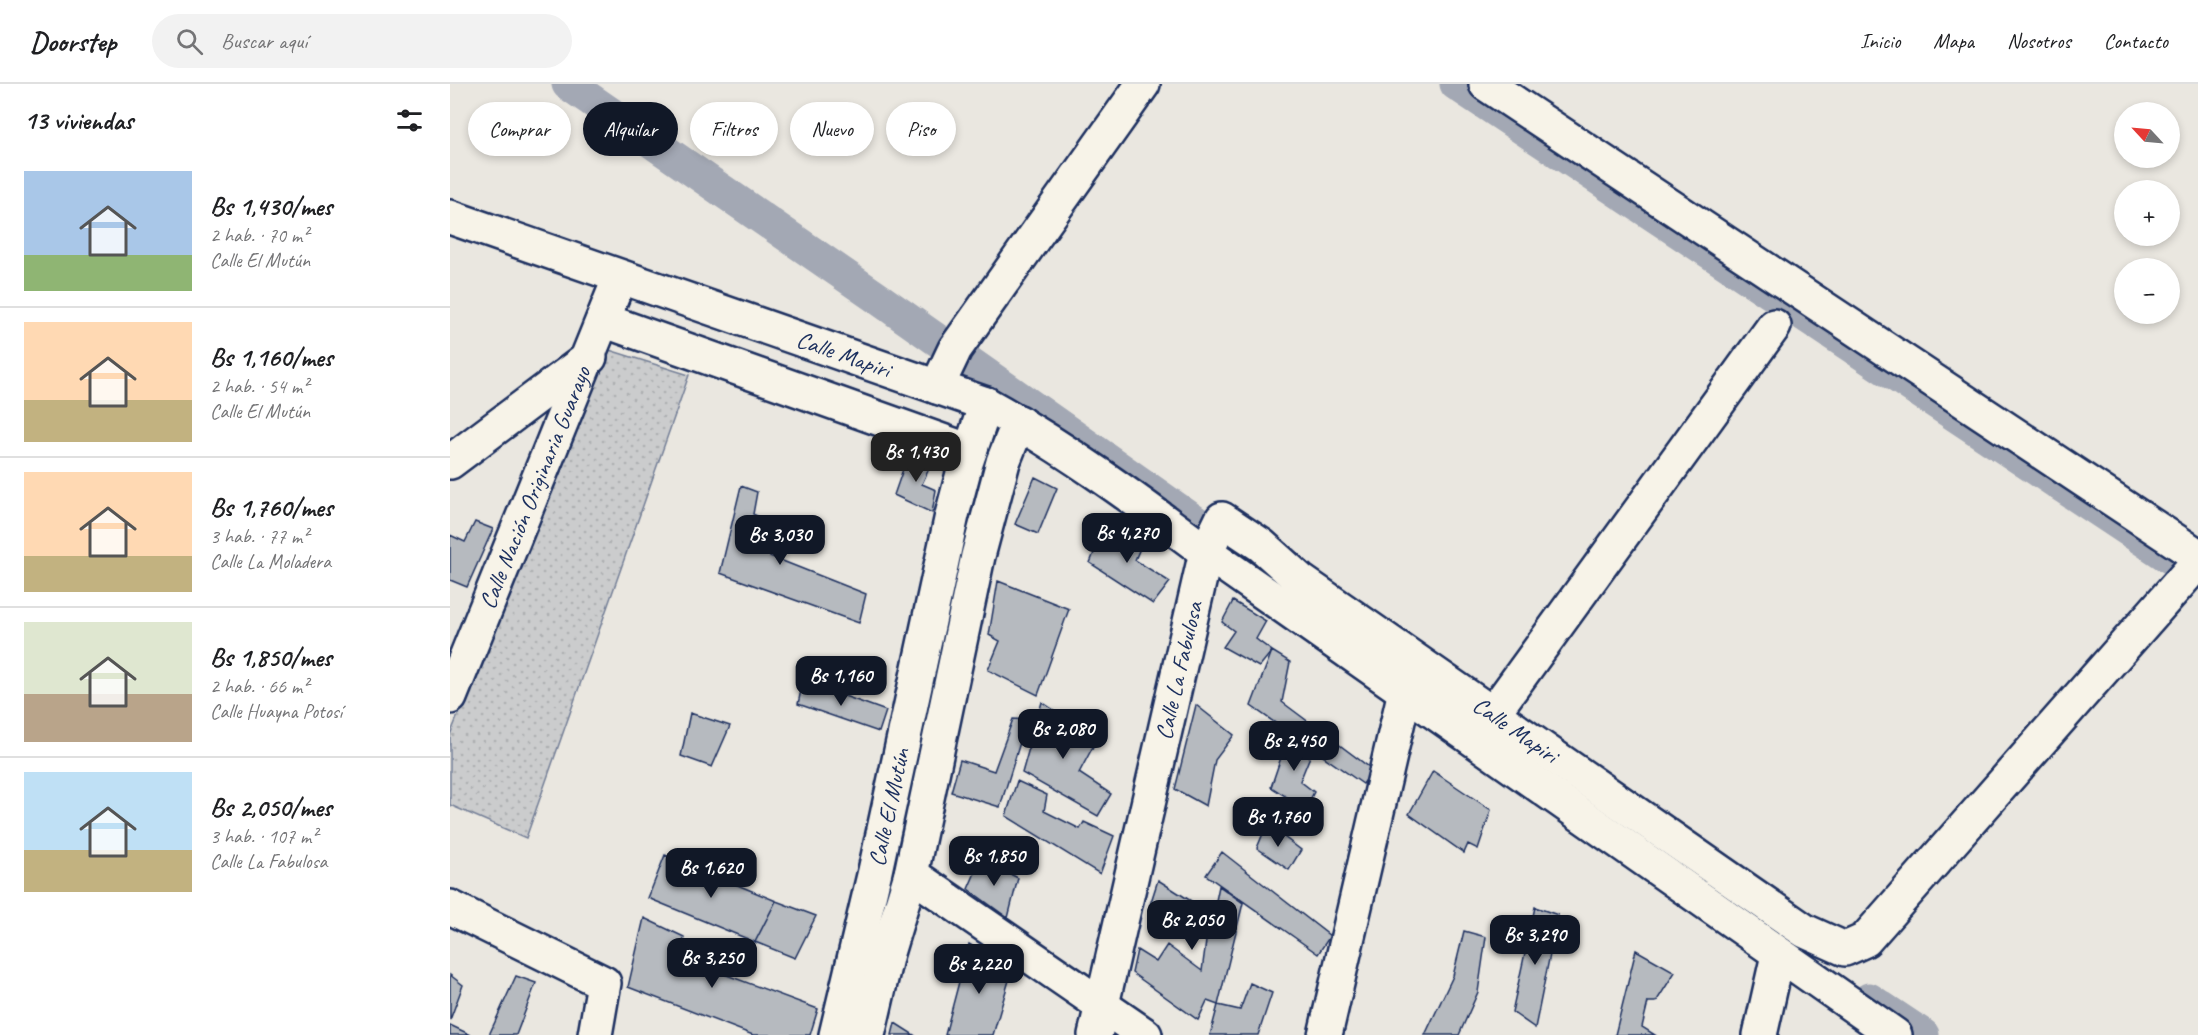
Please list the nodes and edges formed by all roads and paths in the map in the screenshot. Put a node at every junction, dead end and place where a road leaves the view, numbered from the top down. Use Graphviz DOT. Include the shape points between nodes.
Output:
graph roads {
  1 [pos="1143,84"];
  2 [pos="1486,84"];
  3 [pos="450,217"];
  4 [pos="620,276"];
  5 [pos="603,320"];
  6 [pos="1774,326"];
  7 [pos="590,357"];
  8 [pos="937,387"];
  9 [pos="986,404"];
  10 [pos="1019,422"];
  11 [pos="970,451"];
  12 [pos="450,462"];
  13 [pos="1206,552"];
  14 [pos="2198,556"];
  15 [pos="2198,562"];
  16 [pos="1405,691"];
  17 [pos="450,697"];
  18 [pos="1494,712"];
  19 [pos="911,874"];
  20 [pos="450,907"];
  21 [pos="1778,955"];
  22 [pos="1098,1019"];
  23 [pos="594,1035"];
  24 [pos="836,1035"];
  25 [pos="868,1035"];
  26 [pos="1145,1035"];
  27 [pos="1325,1035"];
  28 [pos="1760,1035"];
  29 [pos="1895,1035"];
  1 -- 8 [label="street" via="955,349"];
  2 -- 14 [label="street"];
  3 -- 4 [label="street, Calle Mapiri"];
  4 -- 5 [label="street, Calle Nación Originaria Guarayo"];
  4 -- 8 [label="street, Calle Mapiri"];
  5 -- 7 [label="street, Calle Nación Originaria Guarayo"];
  5 -- 11 [label="street"];
  6 -- 18 [label="street"];
  7 -- 12 [label="street"];
  7 -- 17 [label="street, Calle Nación Originaria Guarayo"];
  8 -- 9 [label="street, Calle Mapiri"];
  9 -- 10 [label="street, Calle Mapiri"];
  9 -- 11 [label="street, Calle El Mutún"];
  10 -- 13 [label="street, Calle Mapiri" via="1104,476"];
  10 -- 19 [label="street, Calle El Mutún" via="1003,462 978,556"];
  11 -- 24 [label="street, Calle El Mutún" via="952,515"];
  13 -- 16 [label="street, Calle Mapiri"];
  13 -- 18 [label="street, Calle Mapiri" via="1222,519 1261,545 1300,579"];
  13 -- 22 [label="street, Calle La Fabulosa"];
  15 -- 18 [label="street, Calle Mapiri" via="1865,940 1845,949 1805,931"];
  16 -- 21 [label="street, Calle Mapiri"];
  16 -- 27 [label="street"];
  19 -- 22 [label="street"];
  19 -- 25 [label="street, Calle El Mutún"];
  20 -- 23 [label="street" via="604,983"];
  21 -- 28 [label="street"];
  21 -- 29 [label="street, Calle Mapiri"];
  22 -- 26 [label="street"];
}
